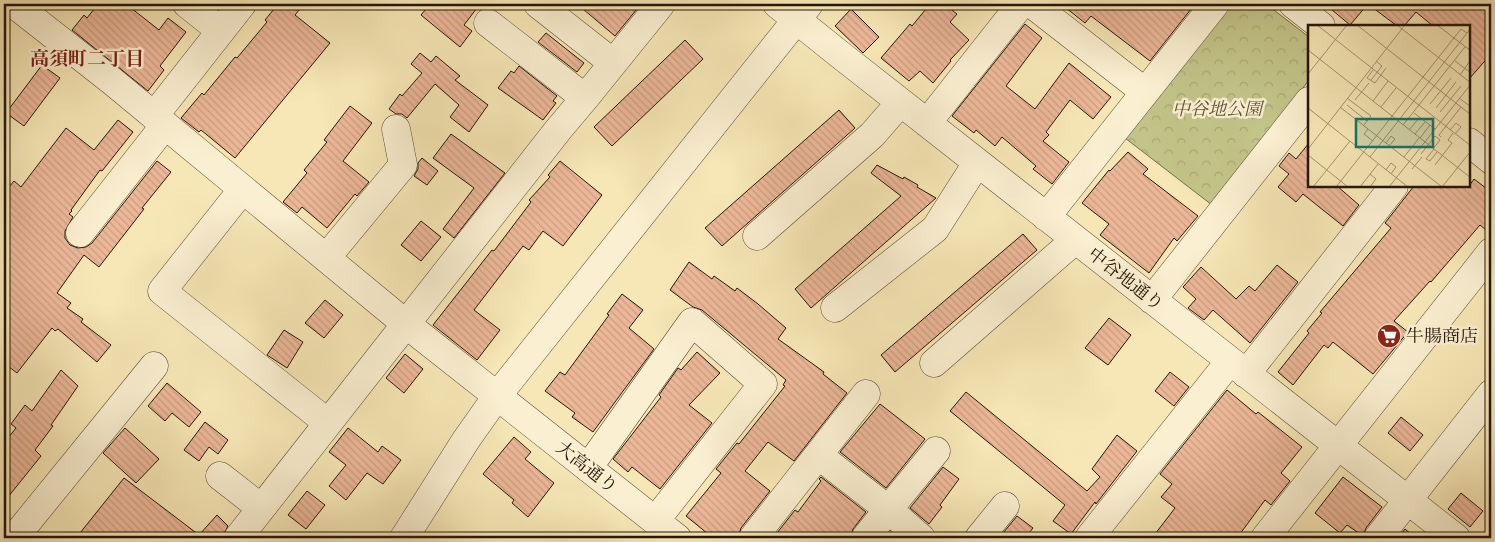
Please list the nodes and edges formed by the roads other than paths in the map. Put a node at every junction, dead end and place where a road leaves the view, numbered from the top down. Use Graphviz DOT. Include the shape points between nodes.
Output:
graph roads {
  1 [pos="14,4"];
  2 [pos="187,4"];
  3 [pos="242,4"];
  4 [pos="538,4"];
  5 [pos="661,4"];
  6 [pos="1022,4"];
  7 [pos="1032,4"];
  8 [pos="1215,4"];
  9 [pos="1293,4"];
  10 [pos="794,9"];
  11 [pos="488,23"];
  12 [pos="1320,25"];
  13 [pos="221,31"];
  14 [pos="613,63"];
  15 [pos="1145,92"];
  16 [pos="586,98"];
  17 [pos="900,102"];
  18 [pos="1308,102"];
  19 [pos="160,120"];
  20 [pos="927,123"];
  21 [pos="396,129"];
  22 [pos="1470,143"];
  23 [pos="1491,160"];
  24 [pos="977,163"];
  25 [pos="1392,188"];
  26 [pos="244,189"];
  27 [pos="1046,217"];
  28 [pos="80,233"];
  29 [pos="757,236"];
  30 [pos="1075,240"];
  31 [pos="1491,252"];
  32 [pos="326,258"];
  33 [pos="1152,300"];
  34 [pos="834,308"];
  35 [pos="406,324"];
  36 [pos="934,363"];
  37 [pos="154,366"];
  38 [pos="1238,367"];
  39 [pos="866,394"];
  40 [pos="1491,394"];
  41 [pos="497,396"];
  42 [pos="328,423"];
  43 [pos="1338,446"];
  44 [pos="936,451"];
  45 [pos="818,455"];
  46 [pos="588,468"];
  47 [pos="220,476"];
  48 [pos="1408,500"];
  49 [pos="1005,506"];
  50 [pos="261,508"];
  51 [pos="889,510"];
  52 [pos="655,521"];
  53 [pos="16,530"];
  54 [pos="1449,536"];
  55 [pos="238,538"];
  56 [pos="404,538"];
  57 [pos="677,538"];
  58 [pos="753,538"];
  59 [pos="865,538"];
  60 [pos="921,538"];
  61 [pos="979,538"];
  62 [pos="1089,538"];
  63 [pos="1265,538"];
  64 [pos="1378,538"];
  1 -- 19 [label="street, 大高通り"];
  2 -- 13 [label="street"];
  3 -- 13 [label="street"];
  4 -- 14 [label="street"];
  5 -- 14 [label="street"];
  6 -- 20 [label="street"];
  7 -- 15 [label="street"];
  8 -- 15 [label="street"];
  9 -- 12 [label="street"];
  10 -- 17 [label="street, 中谷地通り"];
  10 -- 41 [label="street"];
  11 -- 16 [label="street"];
  13 -- 19 [label="street"];
  14 -- 16 [label="street"];
  15 -- 27 [label="street"];
  16 -- 35 [label="street"];
  17 -- 20 [label="street, 中谷地通り"];
  17 -- 29 [label="street" via="872,134"];
  18 -- 33 [label="street"];
  19 -- 26 [label="street, 大高通り"];
  19 -- 28 [label="street"];
  20 -- 24 [label="street, 中谷地通り"];
  21 -- 32 [label="street" via="403,165"];
  22 -- 23 [label="street"];
  24 -- 27 [label="street, 中谷地通り"];
  24 -- 34 [label="street" via="935,229"];
  25 -- 38 [label="street"];
  26 -- 32 [label="street, 大高通り"];
  26 -- 42 [label="street" via="162,291"];
  27 -- 30 [label="street, 中谷地通り"];
  30 -- 33 [label="street, 中谷地通り"];
  30 -- 36 [label="street"];
  31 -- 43 [label="street"];
  32 -- 35 [label="street, 大高通り"];
  33 -- 38 [label="street, 中谷地通り"];
  35 -- 41 [label="street, 大高通り"];
  35 -- 42 [label="street"];
  37 -- 53 [label="street"];
  38 -- 43 [label="street, 中谷地通り"];
  38 -- 62 [label="street"];
  39 -- 45 [label="street"];
  40 -- 48 [label="street"];
  41 -- 46 [label="street, 大高通り"];
  41 -- 56 [label="street"];
  42 -- 50 [label="street"];
  43 -- 48 [label="street, 中谷地通り"];
  43 -- 63 [label="street"];
  44 -- 51 [label="street"];
  45 -- 51 [label="street"];
  45 -- 58 [label="street"];
  46 -- 52 [label="street, 大高通り"];
  46 -- 52 [label="street" via="692,322 763,384"];
  47 -- 50 [label="street"];
  48 -- 54 [label="street, 中谷地通り"];
  48 -- 64 [label="street"];
  49 -- 61 [label="street"];
  50 -- 55 [label="street"];
  51 -- 59 [label="street"];
  51 -- 60 [label="street"];
  52 -- 57 [label="street, 大高通り"];
}
